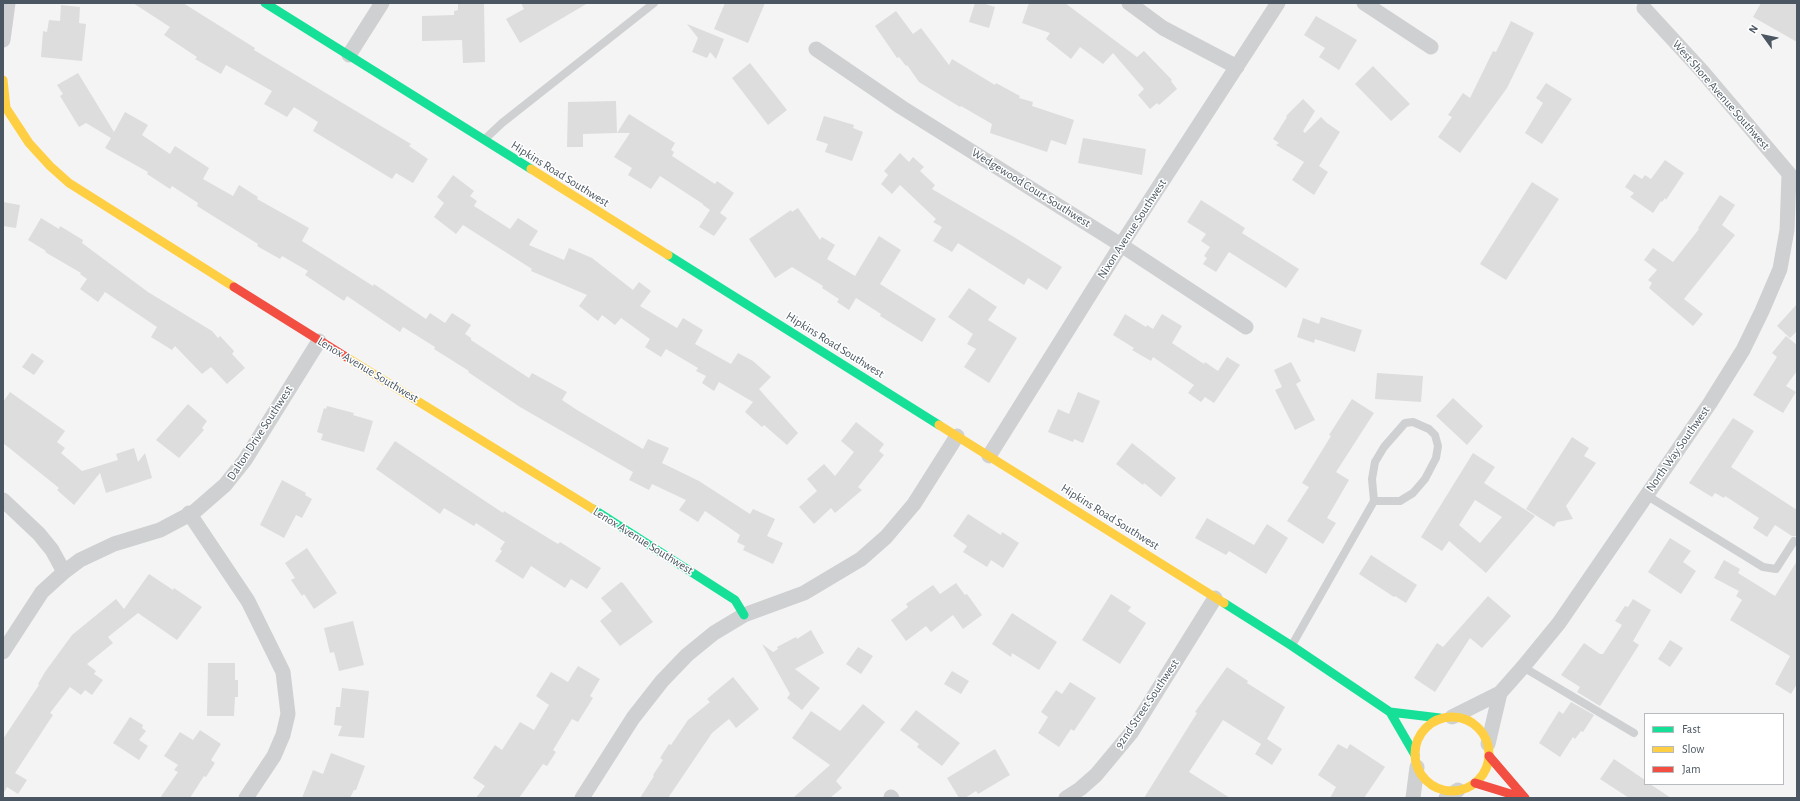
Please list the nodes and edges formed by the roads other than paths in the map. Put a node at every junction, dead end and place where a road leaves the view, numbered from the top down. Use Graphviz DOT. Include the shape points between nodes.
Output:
graph roads {
  1 [pos="8,3"];
  2 [pos="265,3"];
  3 [pos="382,3"];
  4 [pos="654,3"];
  5 [pos="1129,3"];
  6 [pos="1278,3"];
  7 [pos="1364,3"];
  8 [pos="1644,8"];
  9 [pos="3,40"];
  10 [pos="1432,47"];
  11 [pos="816,49"];
  12 [pos="349,55"];
  13 [pos="1237,67"];
  14 [pos="3,80"];
  15 [pos="5,109"];
  16 [pos="484,140"];
  17 [pos="1793,179"];
  18 [pos="1790,244"];
  19 [pos="1121,245"];
  20 [pos="1246,327"];
  21 [pos="319,341"];
  22 [pos="957,436"];
  23 [pos="989,456"];
  24 [pos="1646,495"];
  25 [pos="3,500"];
  26 [pos="1374,501"];
  27 [pos="189,513"];
  28 [pos="1794,540"];
  29 [pos="64,572"];
  30 [pos="1215,598"];
  31 [pos="744,616"];
  32 [pos="1292,646"];
  33 [pos="3,652"];
  34 [pos="1523,667"];
  35 [pos="1500,693"];
  36 [pos="1390,712"];
  37 [pos="1446,718"];
  38 [pos="1634,734"];
  39 [pos="1489,750"];
  40 [pos="1416,761"];
  41 [pos="1475,783"];
  42 [pos="1452,794"];
  43 [pos="246,798"];
  44 [pos="582,798"];
  45 [pos="1066,798"];
  46 [pos="1413,798"];
  47 [pos="1525,798"];
  1 -- 9 [label="street"];
  2 -- 12 [label="street, Hipkins Road Southwest"];
  3 -- 12 [label="street"];
  4 -- 16 [label="lane"];
  5 -- 13 [label="street" via="1163,28"];
  6 -- 13 [label="street, Nixon Avenue Southwest"];
  7 -- 10 [label="street"];
  8 -- 17 [label="street, West Shore Avenue Southwest"];
  11 -- 19 [label="street, Wedgewood Court Southwest" via="901,107"];
  12 -- 16 [label="street, Hipkins Road Southwest"];
  13 -- 19 [label="street, Nixon Avenue Southwest"];
  14 -- 15 [label="street, Lenox Avenue Southwest"];
  15 -- 21 [label="street, Lenox Avenue Southwest" via="29,143 69,183"];
  16 -- 22 [label="street, Hipkins Road Southwest"];
  17 -- 18 [label="street, North Way Southwest" via="1787,230"];
  18 -- 24 [label="street, North Way Southwest" via="1743,350 1710,403"];
  19 -- 20 [label="street, Wedgewood Court Southwest"];
  19 -- 23 [label="street, Nixon Avenue Southwest"];
  21 -- 27 [label="street, Dalton Drive Southwest" via="245,460 225,485 194,512"];
  21 -- 31 [label="street, Lenox Avenue Southwest" via="719,589 734,600"];
  22 -- 23 [label="street, Hipkins Road Southwest"];
  22 -- 31 [label="street" via="914,504 886,537 861,559 804,593"];
  23 -- 30 [label="street, Hipkins Road Southwest"];
  24 -- 28 [label="lane" via="1763,567 1776,569"];
  24 -- 34 [label="street, North Way Southwest" via="1559,622"];
  25 -- 29 [label="street" via="39,534 52,550"];
  26 -- 26 [label="lane" via="1372,479 1375,462 1405,423 1413,422 1436,435 1436,458 1413,493 1400,501"];
  26 -- 32 [label="lane"];
  27 -- 29 [label="street, Dalton Drive Southwest" via="160,530 114,544 80,560"];
  27 -- 43 [label="street" via="248,601 284,672 288,714 283,735 274,756"];
  29 -- 33 [label="street, Dalton Drive Southwest" via="42,592"];
  30 -- 32 [label="street, Hipkins Road Southwest"];
  30 -- 45 [label="street, 92nd Street Southwest" via="1130,733 1096,775"];
  31 -- 44 [label="street" via="714,633 687,655 662,681 634,718"];
  32 -- 36 [label="street, Hipkins Road Southwest"];
  34 -- 35 [label="street, North Way Southwest"];
  34 -- 38 [label="lane"];
  35 -- 37 [label="street, North Way Southwest"];
  35 -- 39 [label="street, North Way Southwest"];
  36 -- 37 [label="street, Hipkins Road Southwest"];
  36 -- 40 [label="street, Hipkins Road Southwest"];
  37 -- 39 [label="street" via="1464,718 1475,724 1483,733"];
  37 -- 40 [label="street" via="1430,724 1421,733 1417,744"];
  39 -- 41 [label="street" via="1485,771"];
  39 -- 47 [label="street"];
  40 -- 42 [label="street" via="1424,778"];
  40 -- 46 [label="street"];
  41 -- 42 [label="street"];
  41 -- 47 [label="street"];
}
